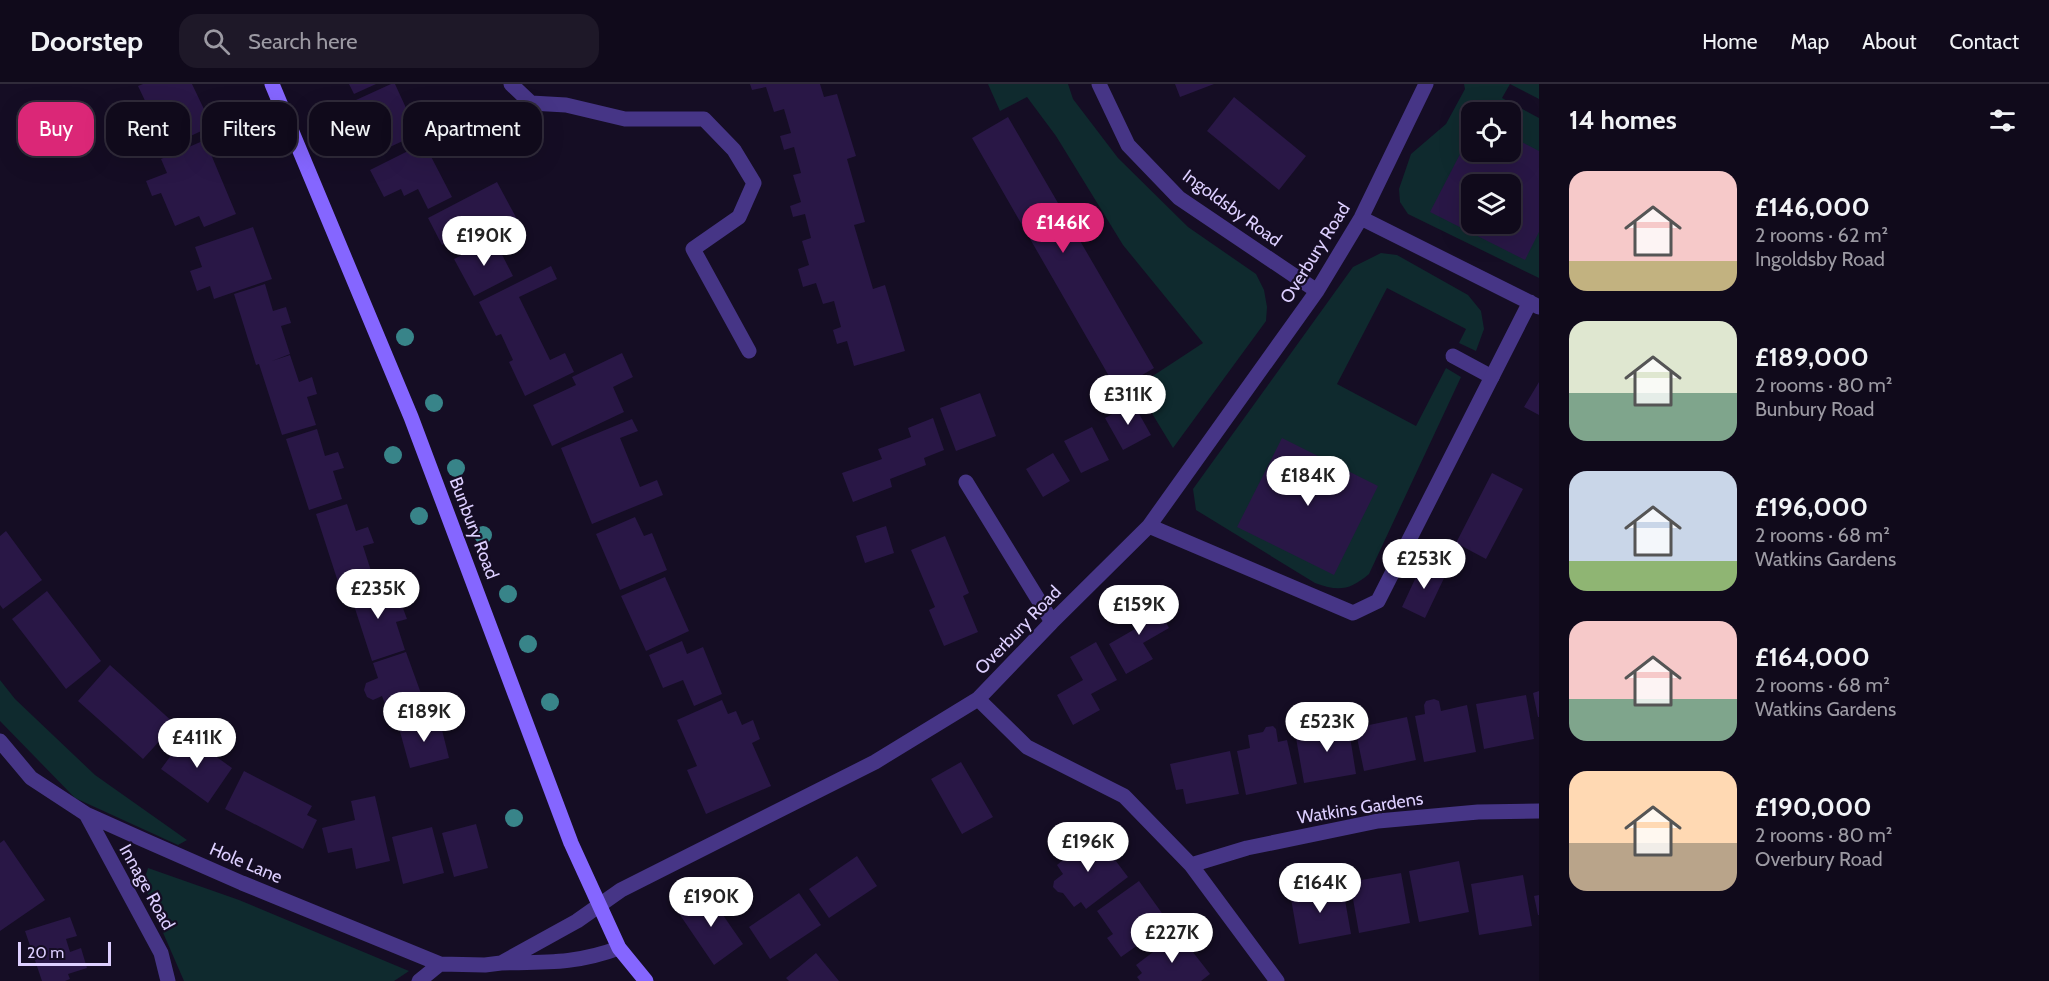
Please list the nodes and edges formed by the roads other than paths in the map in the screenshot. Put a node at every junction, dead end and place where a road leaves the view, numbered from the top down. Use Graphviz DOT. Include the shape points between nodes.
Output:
graph roads {
  1 [pos="272,84"];
  2 [pos="511,84"];
  3 [pos="1099,84"];
  4 [pos="1426,84"];
  5 [pos="1361,218"];
  6 [pos="1317,291"];
  7 [pos="1534,305"];
  8 [pos="749,351"];
  9 [pos="1453,356"];
  10 [pos="1492,377"];
  11 [pos="966,482"];
  12 [pos="1149,526"];
  13 [pos="1052,622"];
  14 [pos="978,699"];
  15 [pos="0,741"];
  16 [pos="1539,811"];
  17 [pos="86,814"];
  18 [pos="1191,865"];
  19 [pos="599,904"];
  20 [pos="619,948"];
  21 [pos="501,963"];
  22 [pos="440,964"];
  23 [pos="168,981"];
  24 [pos="418,981"];
  25 [pos="646,981"];
  26 [pos="1277,981"];
  1 -- 19 [label="main road, Bunbury Road" via="411,417 571,843"];
  2 -- 8 [label="street" via="531,103 566,105 625,119 704,119 734,150 754,183 739,217 693,249"];
  3 -- 6 [label="street, Ingoldsby Road" via="1128,145 1179,198"];
  4 -- 5 [label="street, Overbury Road"];
  5 -- 6 [label="street, Overbury Road"];
  5 -- 7 [label="street"];
  6 -- 12 [label="street, Overbury Road"];
  7 -- 10 [label="street"];
  9 -- 10 [label="street"];
  10 -- 12 [label="street" via="1378,601 1353,613"];
  11 -- 13 [label="street"];
  12 -- 13 [label="street, Overbury Road"];
  13 -- 14 [label="street, Overbury Road"];
  14 -- 18 [label="street" via="1027,747 1124,796"];
  14 -- 19 [label="street, Overbury Road" via="875,762"];
  15 -- 17 [label="street, Hole Lane" via="31,778"];
  16 -- 18 [label="street, Watkins Gardens" via="1378,821 1247,848"];
  17 -- 22 [label="street, Hole Lane"];
  17 -- 23 [label="street, Innage Road" via="161,953"];
  18 -- 26 [label="street"];
  19 -- 20 [label="main road, Bunbury Road"];
  19 -- 21 [label="street, Hole Lane" via="577,921"];
  20 -- 21 [label="street, Hole Lane" via="570,962"];
  20 -- 25 [label="main road, Bunbury Road"];
  21 -- 22 [label="street, Hole Lane"];
  22 -- 24 [label="street"];
}
